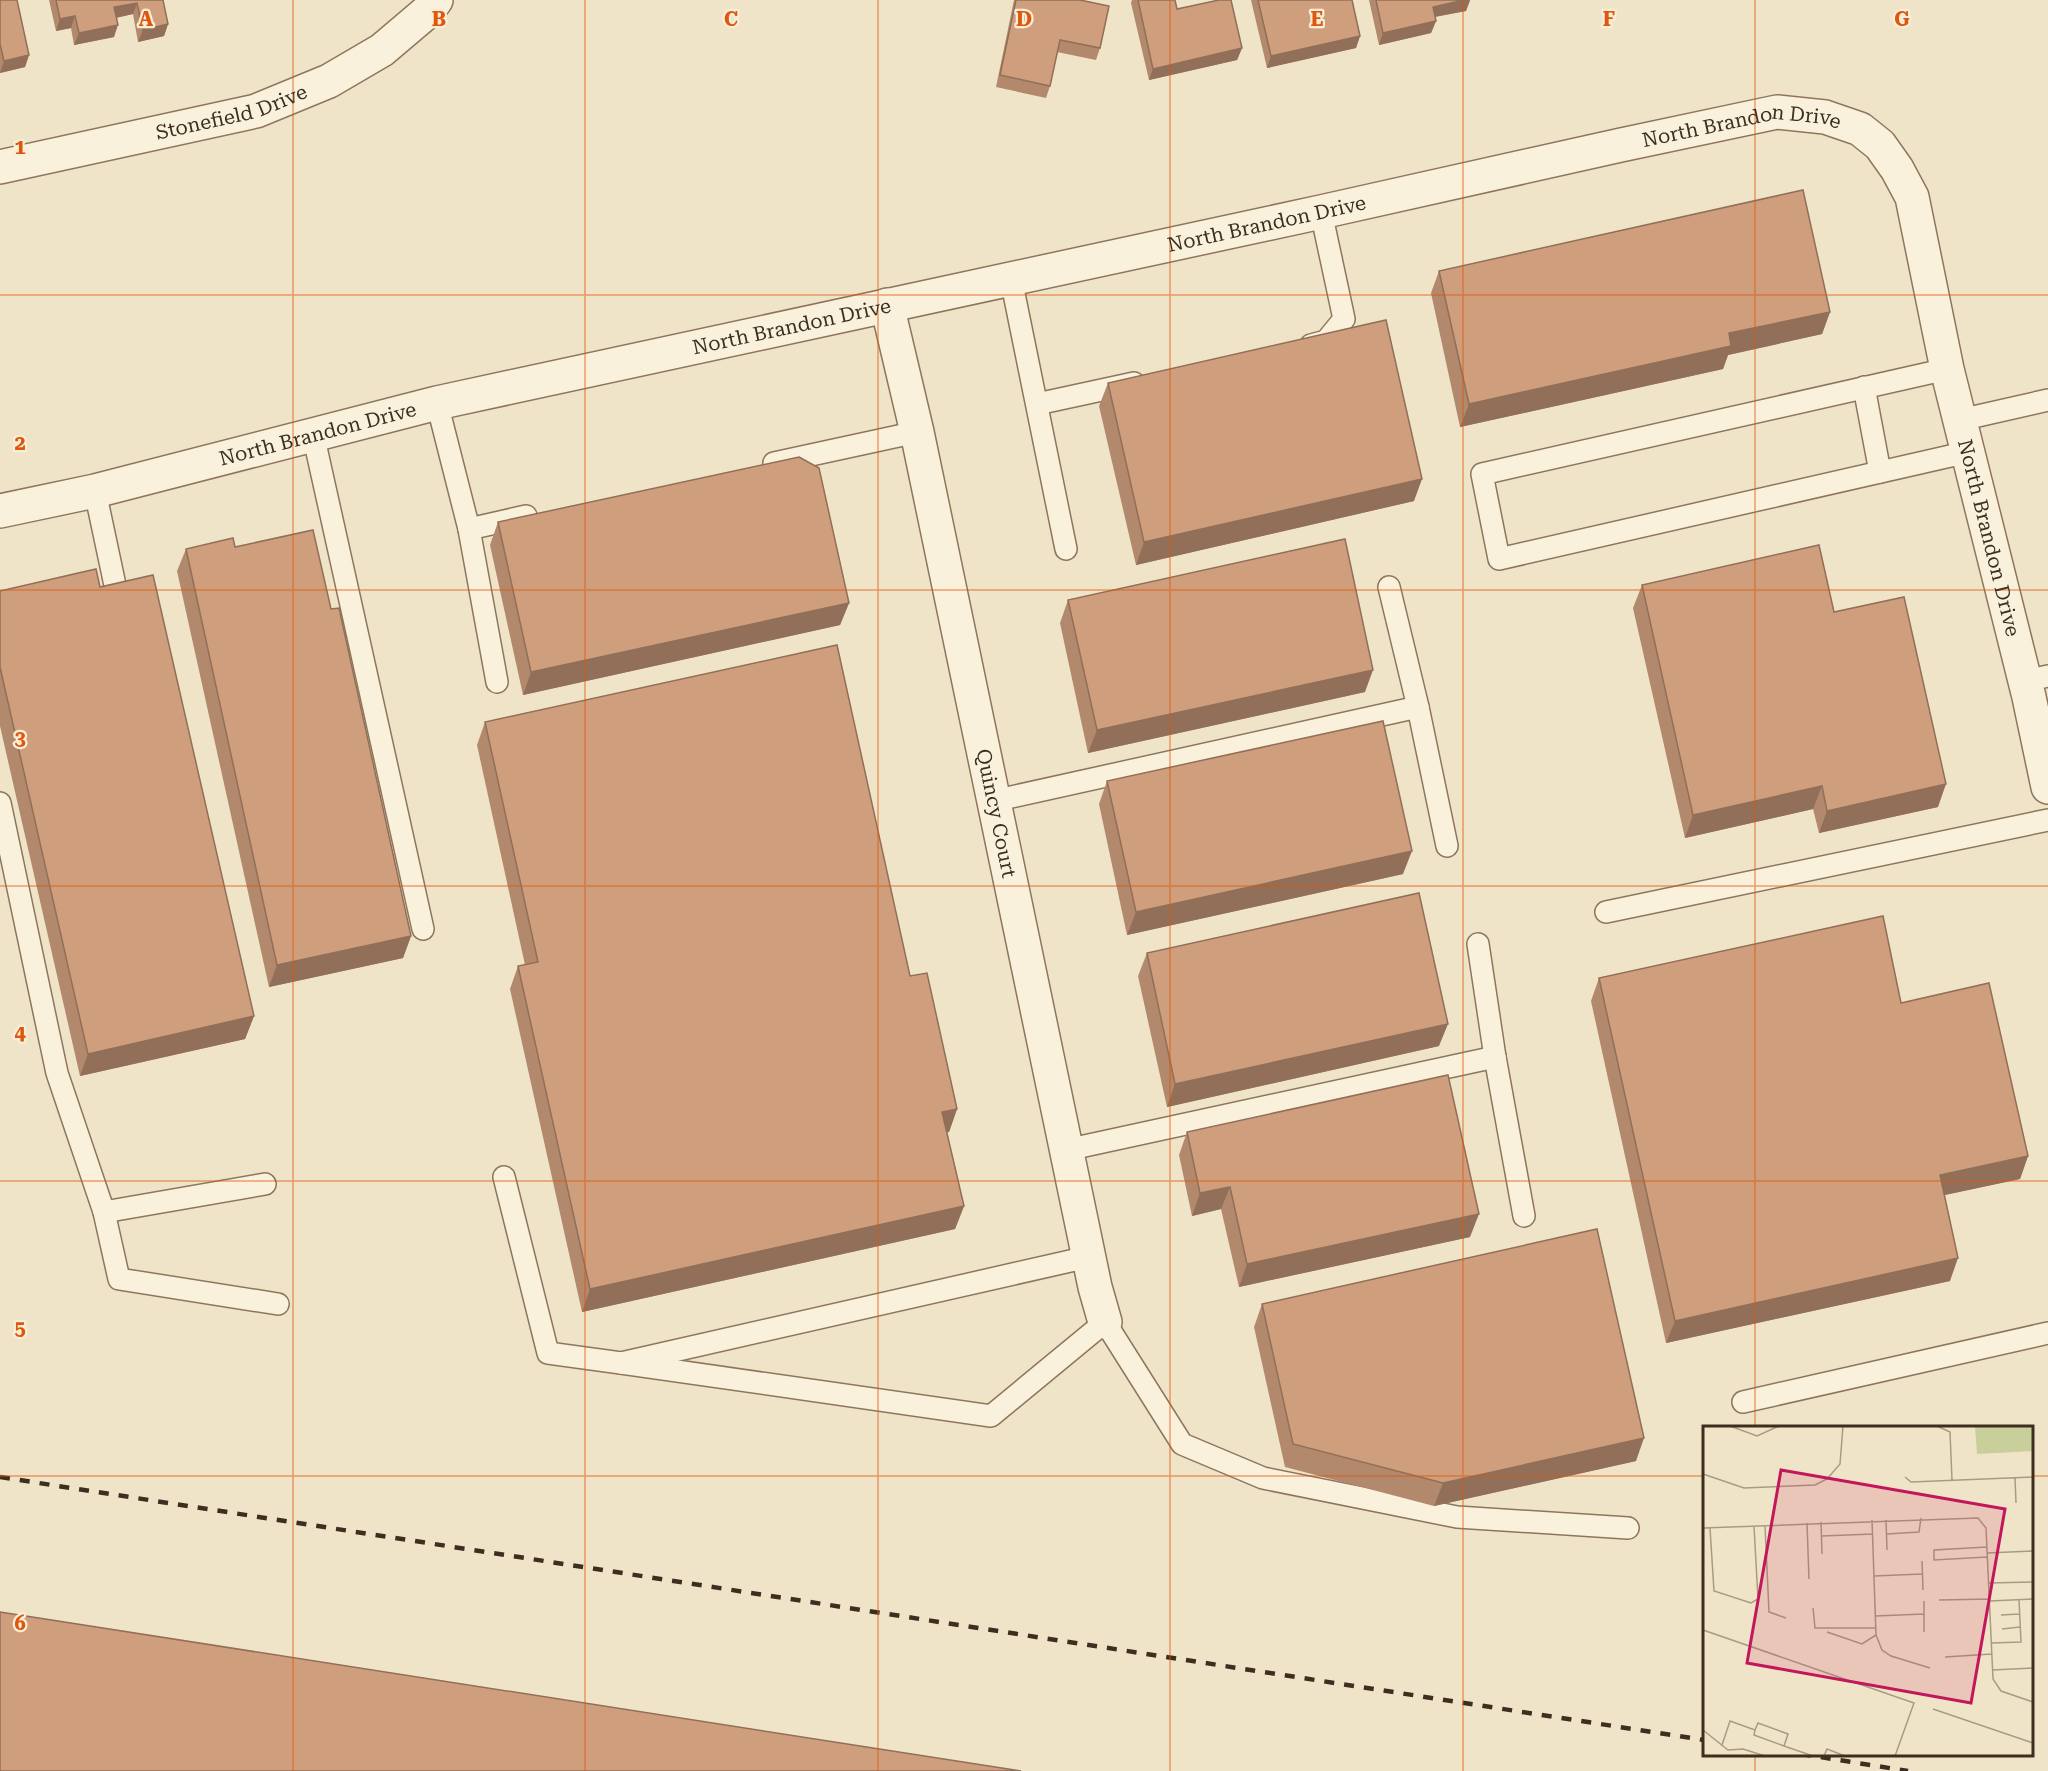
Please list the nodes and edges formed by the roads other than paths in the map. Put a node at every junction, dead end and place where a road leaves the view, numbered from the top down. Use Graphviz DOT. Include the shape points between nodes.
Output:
graph roads {
  1 [pos="436,0"];
  2 [pos="0,167"];
  3 [pos="1321,212"];
  4 [pos="1011,279"];
  5 [pos="887,306"];
  6 [pos="1291,349"];
  7 [pos="1947,369"];
  8 [pos="1153,379"];
  9 [pos="1864,387"];
  10 [pos="2048,400"];
  11 [pos="437,403"];
  12 [pos="1037,404"];
  13 [pos="1960,420"];
  14 [pos="917,432"];
  15 [pos="313,434"];
  16 [pos="1968,452"];
  17 [pos="756,466"];
  18 [pos="1880,472"];
  19 [pos="95,491"];
  20 [pos="0,511"];
  21 [pos="549,511"];
  22 [pos="469,529"];
  23 [pos="1066,549"];
  24 [pos="1389,587"];
  25 [pos="118,604"];
  26 [pos="2036,679"];
  27 [pos="496,682"];
  28 [pos="1418,707"];
  29 [pos="2048,787"];
  30 [pos="993,801"];
  31 [pos="0,802"];
  32 [pos="2048,820"];
  33 [pos="1447,846"];
  34 [pos="1606,912"];
  35 [pos="423,929"];
  36 [pos="1478,944"];
  37 [pos="1495,1057"];
  38 [pos="1066,1150"];
  39 [pos="504,1177"];
  40 [pos="265,1184"];
  41 [pos="104,1212"];
  42 [pos="1524,1216"];
  43 [pos="1088,1257"];
  44 [pos="278,1304"];
  45 [pos="1105,1322"];
  46 [pos="2048,1333"];
  47 [pos="621,1363"];
  48 [pos="1743,1402"];
  49 [pos="1628,1528"];
  1 -- 2 [label="street, Stonefield Drive" via="382,50 329,81 256,111"];
  3 -- 4 [label="street, North Brandon Drive"];
  3 -- 6 [label="lane" via="1344,319 1326,342"];
  3 -- 7 [label="street, North Brandon Drive" via="1778,112 1825,117 1860,129 1880,145 1912,197"];
  4 -- 5 [label="street, North Brandon Drive"];
  4 -- 12 [label="lane"];
  5 -- 11 [label="street, North Brandon Drive"];
  5 -- 14 [label="street, Quincy Court"];
  7 -- 9 [label="lane"];
  7 -- 13 [label="street, North Brandon Drive"];
  8 -- 12 [label="lane"];
  9 -- 18 [label="lane"];
  9 -- 18 [label="lane" via="1482,474 1498,559"];
  10 -- 13 [label="lane"];
  11 -- 15 [label="street, North Brandon Drive"];
  11 -- 22 [label="lane"];
  12 -- 23 [label="lane"];
  13 -- 16 [label="street, North Brandon Drive"];
  14 -- 17 [label="lane"];
  14 -- 30 [label="street, Quincy Court"];
  15 -- 19 [label="street, North Brandon Drive"];
  15 -- 35 [label="lane"];
  16 -- 18 [label="lane"];
  16 -- 26 [label="street, North Brandon Drive"];
  19 -- 20 [label="street, North Brandon Drive"];
  19 -- 25 [label="lane"];
  21 -- 22 [label="lane"];
  22 -- 27 [label="lane"];
  24 -- 28 [label="lane"];
  26 -- 29 [label="street, North Brandon Drive"];
  28 -- 30 [label="lane"];
  28 -- 33 [label="lane"];
  30 -- 38 [label="street, Quincy Court"];
  31 -- 41 [label="lane" via="57,1073"];
  32 -- 34 [label="lane"];
  36 -- 37 [label="lane"];
  37 -- 38 [label="lane"];
  37 -- 42 [label="lane"];
  38 -- 43 [label="street, Quincy Court"];
  39 -- 47 [label="lane" via="548,1353"];
  40 -- 41 [label="lane"];
  41 -- 44 [label="lane" via="118,1279"];
  43 -- 45 [label="street, Quincy Court"];
  43 -- 47 [label="lane"];
  45 -- 47 [label="lane" via="991,1416"];
  45 -- 49 [label="lane" via="1182,1444 1263,1478 1457,1517"];
  46 -- 48 [label="lane"];
}
